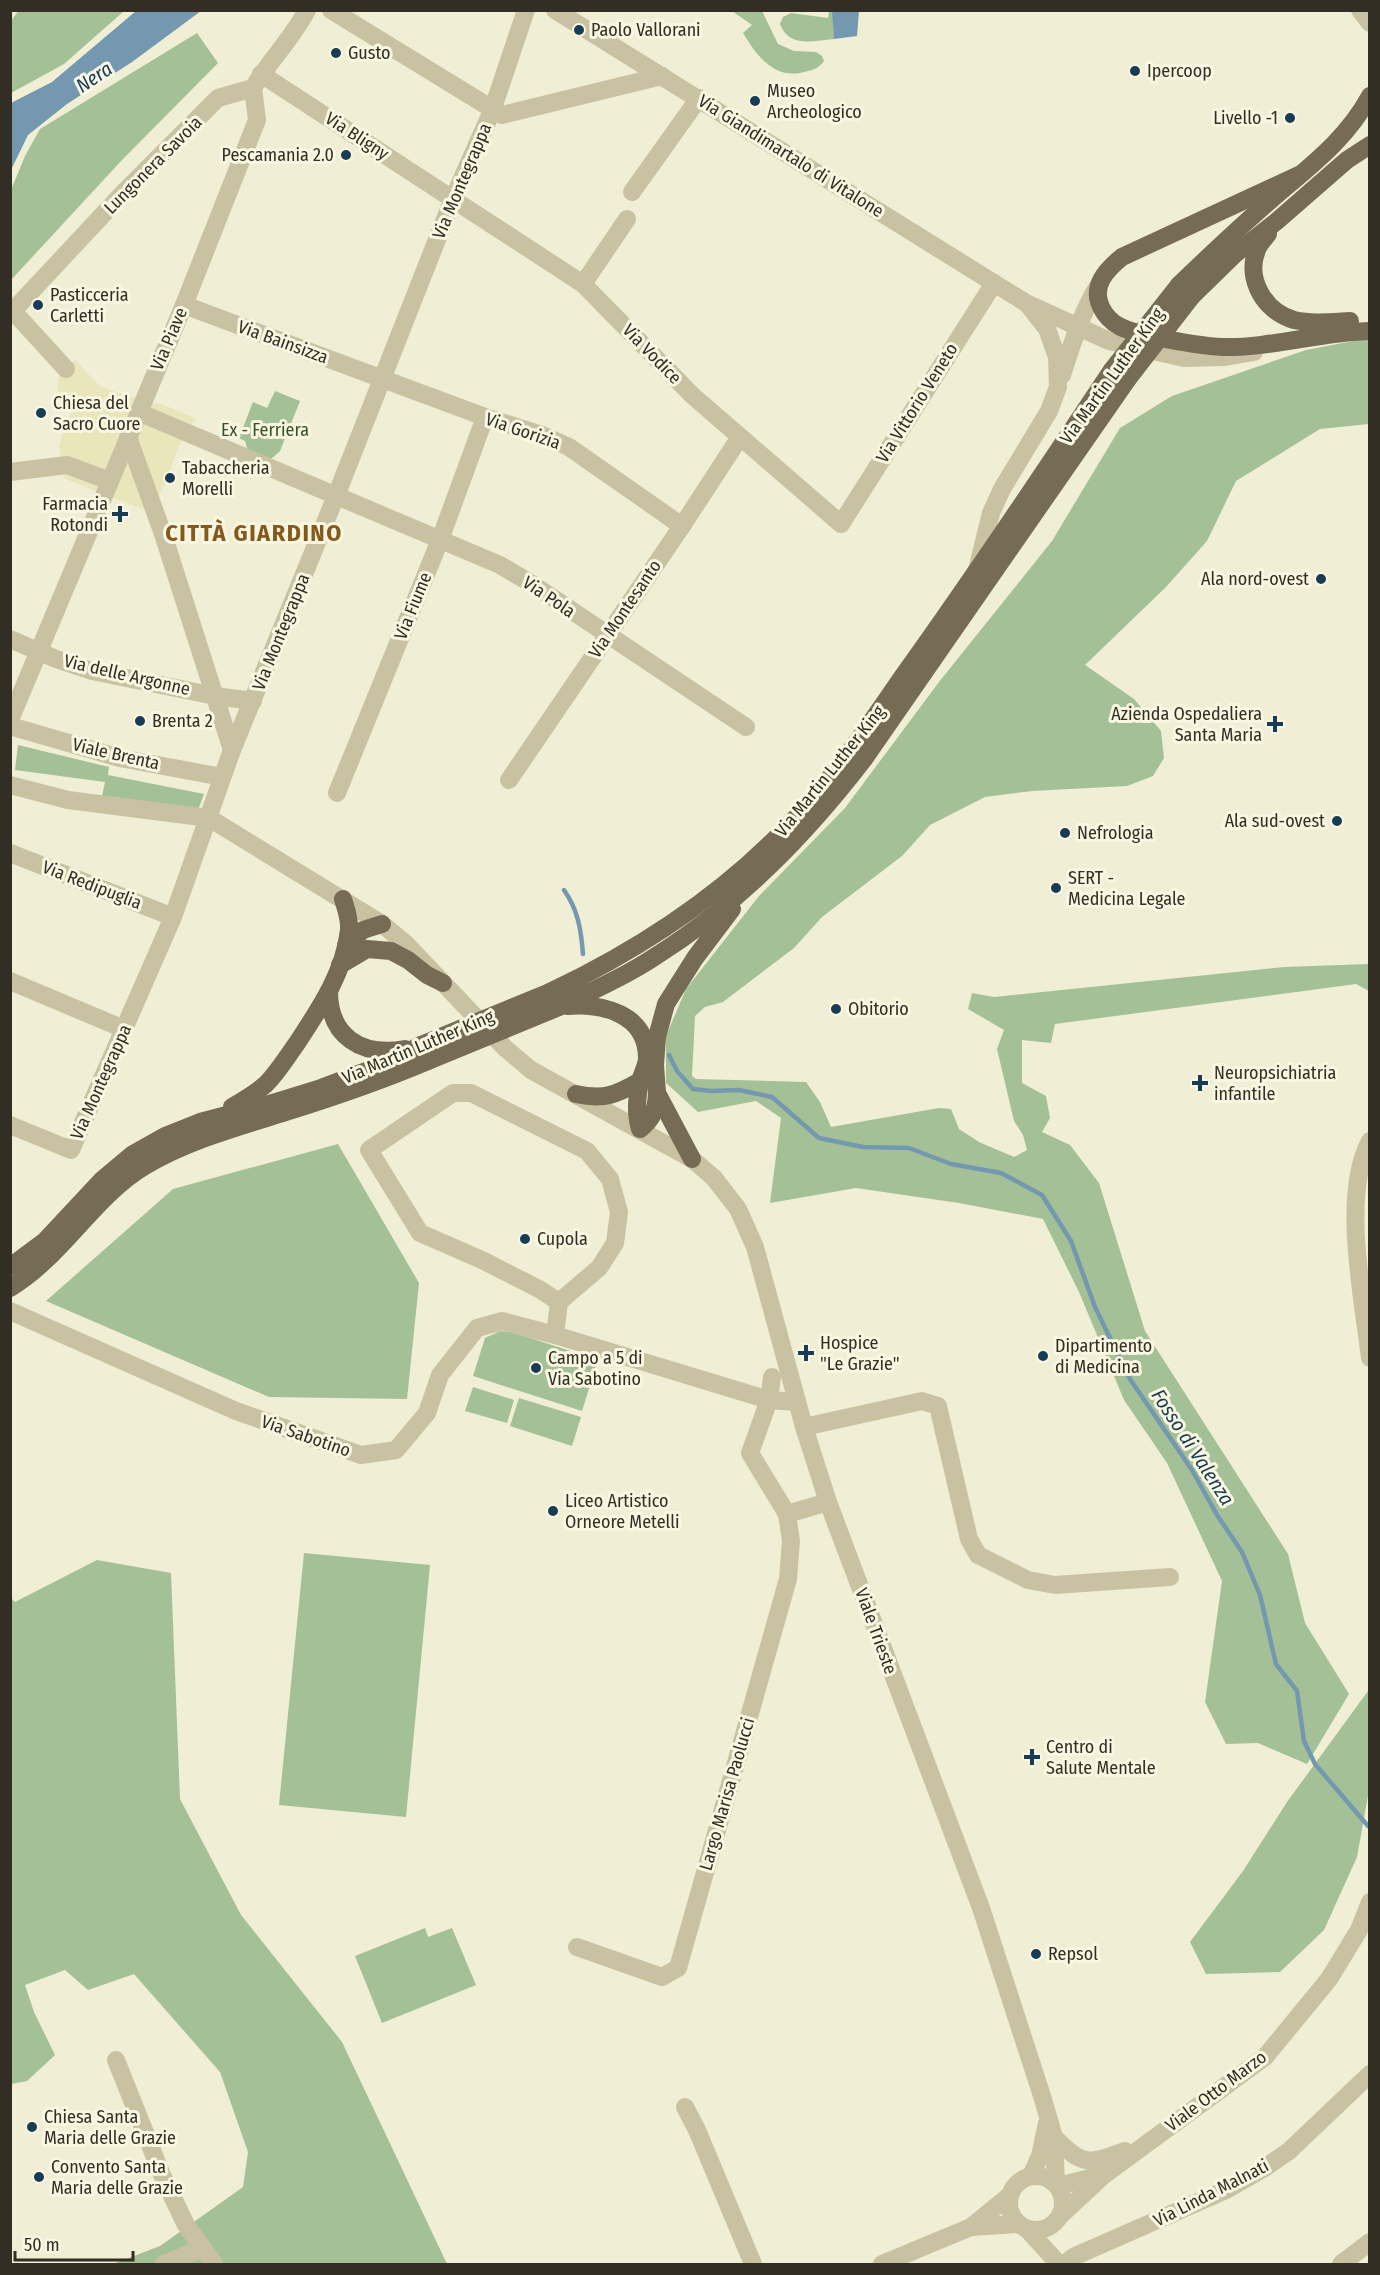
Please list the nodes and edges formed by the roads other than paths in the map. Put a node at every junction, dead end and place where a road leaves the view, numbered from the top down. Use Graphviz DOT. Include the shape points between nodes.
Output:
graph roads {
  1 [pos="307,10"];
  2 [pos="322,10"];
  3 [pos="331,10"];
  4 [pos="526,10"];
  5 [pos="555,10"];
  6 [pos="1360,10"];
  7 [pos="1370,23"];
  8 [pos="298,27"];
  9 [pos="662,76"];
  10 [pos="257,81"];
  11 [pos="1370,96"];
  12 [pos="699,98"];
  13 [pos="492,111"];
  14 [pos="1370,145"];
  15 [pos="1299,175"];
  16 [pos="632,192"];
  17 [pos="453,199"];
  18 [pos="627,219"];
  19 [pos="1277,221"];
  20 [pos="994,283"];
  21 [pos="583,284"];
  22 [pos="1098,286"];
  23 [pos="1185,291"];
  24 [pos="1026,303"];
  25 [pos="184,305"];
  26 [pos="12,312"];
  27 [pos="1370,321"];
  28 [pos="1077,327"];
  29 [pos="1370,331"];
  30 [pos="1293,340"];
  31 [pos="66,369"];
  32 [pos="1119,375"];
  33 [pos="382,378"];
  34 [pos="1058,387"];
  35 [pos="138,412"];
  36 [pos="485,417"];
  37 [pos="128,437"];
  38 [pos="740,437"];
  39 [pos="10,472"];
  40 [pos="110,481"];
  41 [pos="336,496"];
  42 [pos="841,524"];
  43 [pos="682,526"];
  44 [pos="440,540"];
  45 [pos="976,574"];
  46 [pos="607,636"];
  47 [pos="10,639"];
  48 [pos="39,652"];
  49 [pos="215,696"];
  50 [pos="253,701"];
  51 [pos="10,720"];
  52 [pos="10,726"];
  53 [pos="746,727"];
  54 [pos="232,750"];
  55 [pos="222,777"];
  56 [pos="509,780"];
  57 [pos="10,785"];
  58 [pos="337,793"];
  59 [pos="209,818"];
  60 [pos="10,853"];
  61 [pos="747,889"];
  62 [pos="343,899"];
  63 [pos="173,917"];
  64 [pos="382,924"];
  65 [pos="346,945"];
  66 [pos="367,949"];
  67 [pos="340,965"];
  68 [pos="10,981"];
  69 [pos="443,982"];
  70 [pos="329,991"];
  71 [pos="555,999"];
  72 [pos="124,1029"];
  73 [pos="425,1053"];
  74 [pos="640,1081"];
  75 [pos="657,1093"];
  76 [pos="576,1094"];
  77 [pos="200,1122"];
  78 [pos="10,1125"];
  79 [pos="640,1129"];
  80 [pos="1370,1141"];
  81 [pos="692,1159"];
  82 [pos="10,1267"];
  83 [pos="10,1288"];
  84 [pos="559,1302"];
  85 [pos="10,1311"];
  86 [pos="555,1335"];
  87 [pos="783,1352"];
  88 [pos="1370,1358"];
  89 [pos="772,1377"];
  90 [pos="744,1392"];
  91 [pos="769,1400"];
  92 [pos="797,1402"];
  93 [pos="804,1427"];
  94 [pos="828,1502"];
  95 [pos="787,1515"];
  96 [pos="1170,1577"];
  97 [pos="1370,1902"];
  98 [pos="578,1947"];
  99 [pos="116,2060"];
  100 [pos="1370,2074"];
  101 [pos="685,2107"];
  102 [pos="1048,2115"];
  103 [pos="1054,2137"];
  104 [pos="1144,2145"];
  105 [pos="1104,2175"];
  106 [pos="1031,2176"];
  107 [pos="1057,2185"];
  108 [pos="1009,2196"];
  109 [pos="1058,2219"];
  110 [pos="1023,2226"];
  111 [pos="970,2228"];
  112 [pos="1370,2242"];
  113 [pos="203,2248"];
  114 [pos="1059,2264"];
  115 [pos="164,2265"];
  116 [pos="214,2265"];
  117 [pos="753,2265"];
  118 [pos="882,2265"];
  119 [pos="1341,2265"];
  1 -- 8 [label="street"];
  2 -- 8 [label="street"];
  3 -- 13 [label="street"];
  4 -- 13 [label="street, Via Montegrappa"];
  5 -- 9 [label="street, Via Giandimartalo di Vitalone"];
  6 -- 7 [label="street"];
  8 -- 10 [label="street"];
  9 -- 12 [label="street, Via Giandimartalo di Vitalone"];
  9 -- 13 [label="street" via="502,115"];
  10 -- 17 [label="street, Via Bligny"];
  10 -- 25 [label="street, Via Piave" via="257,120"];
  10 -- 26 [label="street, Lungonera Savoia" via="218,98"];
  11 -- 15 [label="main road, Via Martin Luther King" via="1344,134"];
  12 -- 16 [label="street"];
  12 -- 20 [label="street, Via Giandimartalo di Vitalone"];
  13 -- 17 [label="street, Via Montegrappa"];
  14 -- 19 [label="main road, Via Martin Luther King"];
  15 -- 22 [label="main road" via="1122,258 1106,270"];
  15 -- 23 [label="main road, Via Martin Luther King" via="1223,242"];
  17 -- 21 [label="street, Via Vodice"];
  17 -- 33 [label="street, Via Montegrappa"];
  18 -- 21 [label="street"];
  19 -- 23 [label="main road, Via Martin Luther King"];
  19 -- 27 [label="main road" via="1257,250 1253,268 1263,300 1276,312 1298,321"];
  20 -- 24 [label="street, Via Giandimartalo di Vitalone"];
  20 -- 42 [label="street, Via Vittorio Veneto"];
  21 -- 38 [label="street, Via Vodice" via="693,396"];
  22 -- 28 [label="street, Via Giandimartalo di Vitalone"];
  22 -- 30 [label="main road" via="1098,302 1106,317 1121,328 1187,344 1215,346"];
  23 -- 32 [label="main road, Via Martin Luther King, bridge"];
  24 -- 28 [label="street, Via Giandimartalo di Vitalone"];
  24 -- 34 [label="street, Via Giandimartalo di Vitalone" via="1047,329 1057,357"];
  25 -- 33 [label="street, Via Bainsizza"];
  25 -- 35 [label="street, Via Piave"];
  26 -- 31 [label="street"];
  28 -- 30 [label="street, Via Giandimartalo di Vitalone" via="1109,341 1184,358 1225,357"];
  28 -- 34 [label="street, Via Giandimartalo di Vitalone"];
  29 -- 30 [label="main road"];
  32 -- 45 [label="main road, Via Martin Luther King"];
  32 -- 61 [label="main road, Via Martin Luther King" via="864,759 790,848"];
  33 -- 36 [label="street, Via Gorizia"];
  33 -- 41 [label="street, Via Montegrappa"];
  34 -- 45 [label="street, Via Giandimartalo di Vitalone" via="1049,411 991,513"];
  35 -- 37 [label="street, Via Piave"];
  35 -- 41 [label="street, Via Pola"];
  36 -- 43 [label="street, Via Gorizia" via="569,447"];
  36 -- 44 [label="street, Via Fiume"];
  37 -- 40 [label="street, Via Piave"];
  37 -- 49 [label="street"];
  38 -- 42 [label="street, Via Vodice"];
  38 -- 43 [label="street, Via Montesanto"];
  39 -- 40 [label="street" via="67,465"];
  40 -- 48 [label="street, Via Piave"];
  41 -- 44 [label="street, Via Pola"];
  41 -- 50 [label="street, Via Montegrappa"];
  43 -- 46 [label="street, Via Montesanto"];
  44 -- 46 [label="street, Via Pola" via="500,565"];
  44 -- 58 [label="street, Via Fiume"];
  45 -- 71 [label="main road, Via Martin Luther King" via="850,750 778,837 689,913"];
  46 -- 53 [label="street, Via Pola"];
  46 -- 56 [label="street, Via Montesanto"];
  47 -- 48 [label="street, Via delle Argonne"];
  48 -- 49 [label="street, Via delle Argonne" via="92,671"];
  48 -- 51 [label="street, Via Piave"];
  49 -- 50 [label="street, Via delle Argonne"];
  49 -- 54 [label="street"];
  50 -- 54 [label="street, Via Montegrappa"];
  52 -- 55 [label="street, Viale Brenta" via="120,758"];
  54 -- 55 [label="street, Via Montegrappa"];
  55 -- 59 [label="street, Via Montegrappa"];
  57 -- 59 [label="street" via="68,800"];
  59 -- 62 [label="street, Viale Trieste"];
  59 -- 63 [label="street, Via Montegrappa"];
  60 -- 63 [label="street, Via Redipuglia"];
  61 -- 71 [label="main road, Via Martin Luther King" via="656,957 609,983"];
  61 -- 75 [label="main road" via="694,958 666,1004 657,1037"];
  62 -- 64 [label="street, Viale Trieste"];
  62 -- 65 [label="main road" via="349,929"];
  63 -- 72 [label="street, Via Montegrappa"];
  64 -- 65 [label="main road" via="363,930"];
  64 -- 66 [label="main road" via="376,940"];
  64 -- 69 [label="street, Viale Trieste"];
  65 -- 67 [label="main road"];
  66 -- 67 [label="main road"];
  66 -- 69 [label="main road" via="390,951"];
  67 -- 70 [label="main road"];
  68 -- 72 [label="street"];
  69 -- 76 [label="street, Viale Trieste" via="531,1070"];
  70 -- 73 [label="main road" via="334,1020 348,1040 371,1050"];
  70 -- 77 [label="main road" via="267,1083 251,1096"];
  71 -- 73 [label="main road, Via Martin Luther King, bridge"];
  71 -- 74 [label="main road" via="612,1009 631,1020 644,1037 647,1060"];
  72 -- 78 [label="street, Via Montegrappa" via="71,1150"];
  73 -- 77 [label="main road, Via Martin Luther King" via="269,1104"];
  73 -- 83 [label="main road, Via Martin Luther King" via="375,1084 206,1137 143,1167 112,1192 55,1254"];
  74 -- 76 [label="main road" via="606,1097"];
  74 -- 79 [label="main road" via="636,1101"];
  75 -- 79 [label="main road" via="656,1110 649,1123"];
  75 -- 81 [label="main road"];
  76 -- 79 [label="street, Viale Trieste"];
  77 -- 82 [label="main road, Via Martin Luther King" via="133,1154 102,1180 45,1241"];
  79 -- 81 [label="street, Viale Trieste"];
  80 -- 88 [label="street" via="1354,1198"];
  81 -- 87 [label="street, Viale Trieste" via="714,1178 738,1209 755,1247"];
  84 -- 84 [label="street" via="599,1268 615,1243 619,1212 610,1179 586,1151 471,1093 453,1093 369,1150 420,1233 539,1288"];
  84 -- 86 [label="street"];
  85 -- 86 [label="street, Via Sabotino" via="236,1411 361,1455 396,1449 427,1413 440,1375 477,1328 502,1321"];
  86 -- 90 [label="street, Via Sabotino"];
  87 -- 89 [label="street"];
  87 -- 92 [label="street, Viale Trieste"];
  89 -- 90 [label="street"];
  89 -- 91 [label="street"];
  90 -- 91 [label="street, Via Sabotino"];
  91 -- 92 [label="street, Via Sabotino"];
  91 -- 95 [label="street, Largo Marisa Paolucci" via="750,1454"];
  92 -- 93 [label="street, Viale Trieste"];
  93 -- 94 [label="street, Viale Trieste"];
  93 -- 96 [label="street" via="922,1401 938,1406 969,1539 978,1555 1028,1580 1054,1585"];
  94 -- 95 [label="street"];
  94 -- 102 [label="street, Viale Trieste" via="981,1908"];
  95 -- 98 [label="street, Largo Marisa Paolucci" via="791,1540 788,1579 678,1968 662,1977"];
  97 -- 104 [label="street, Viale Otto Marzo" via="1359,1930 1329,1979 1265,2058"];
  99 -- 113 [label="street" via="162,2175 186,2225"];
  100 -- 114 [label="street, Via Linda Malnati" via="1289,2151 1263,2169 1226,2190"];
  101 -- 117 [label="street"];
  102 -- 103 [label="street, Viale Trieste"];
  102 -- 106 [label="street, Viale Trieste" via="1040,2156"];
  103 -- 104 [label="street" via="1084,2161 1098,2161"];
  103 -- 107 [label="street, Viale Trieste"];
  104 -- 105 [label="street, Viale Otto Marzo"];
  105 -- 107 [label="street, Viale Otto Marzo"];
  105 -- 109 [label="street, Viale Otto Marzo"];
  106 -- 107 [label="street" via="1040,2175"];
  106 -- 108 [label="street" via="1017,2183"];
  107 -- 109 [label="street" via="1064,2201"];
  108 -- 110 [label="street" via="1012,2215"];
  108 -- 111 [label="street"];
  109 -- 110 [label="street" via="1042,2229"];
  109 -- 114 [label="street"];
  110 -- 111 [label="street"];
  110 -- 114 [label="street"];
  111 -- 118 [label="street"];
  112 -- 119 [label="street"];
  113 -- 115 [label="street"];
  113 -- 116 [label="street"];
}
